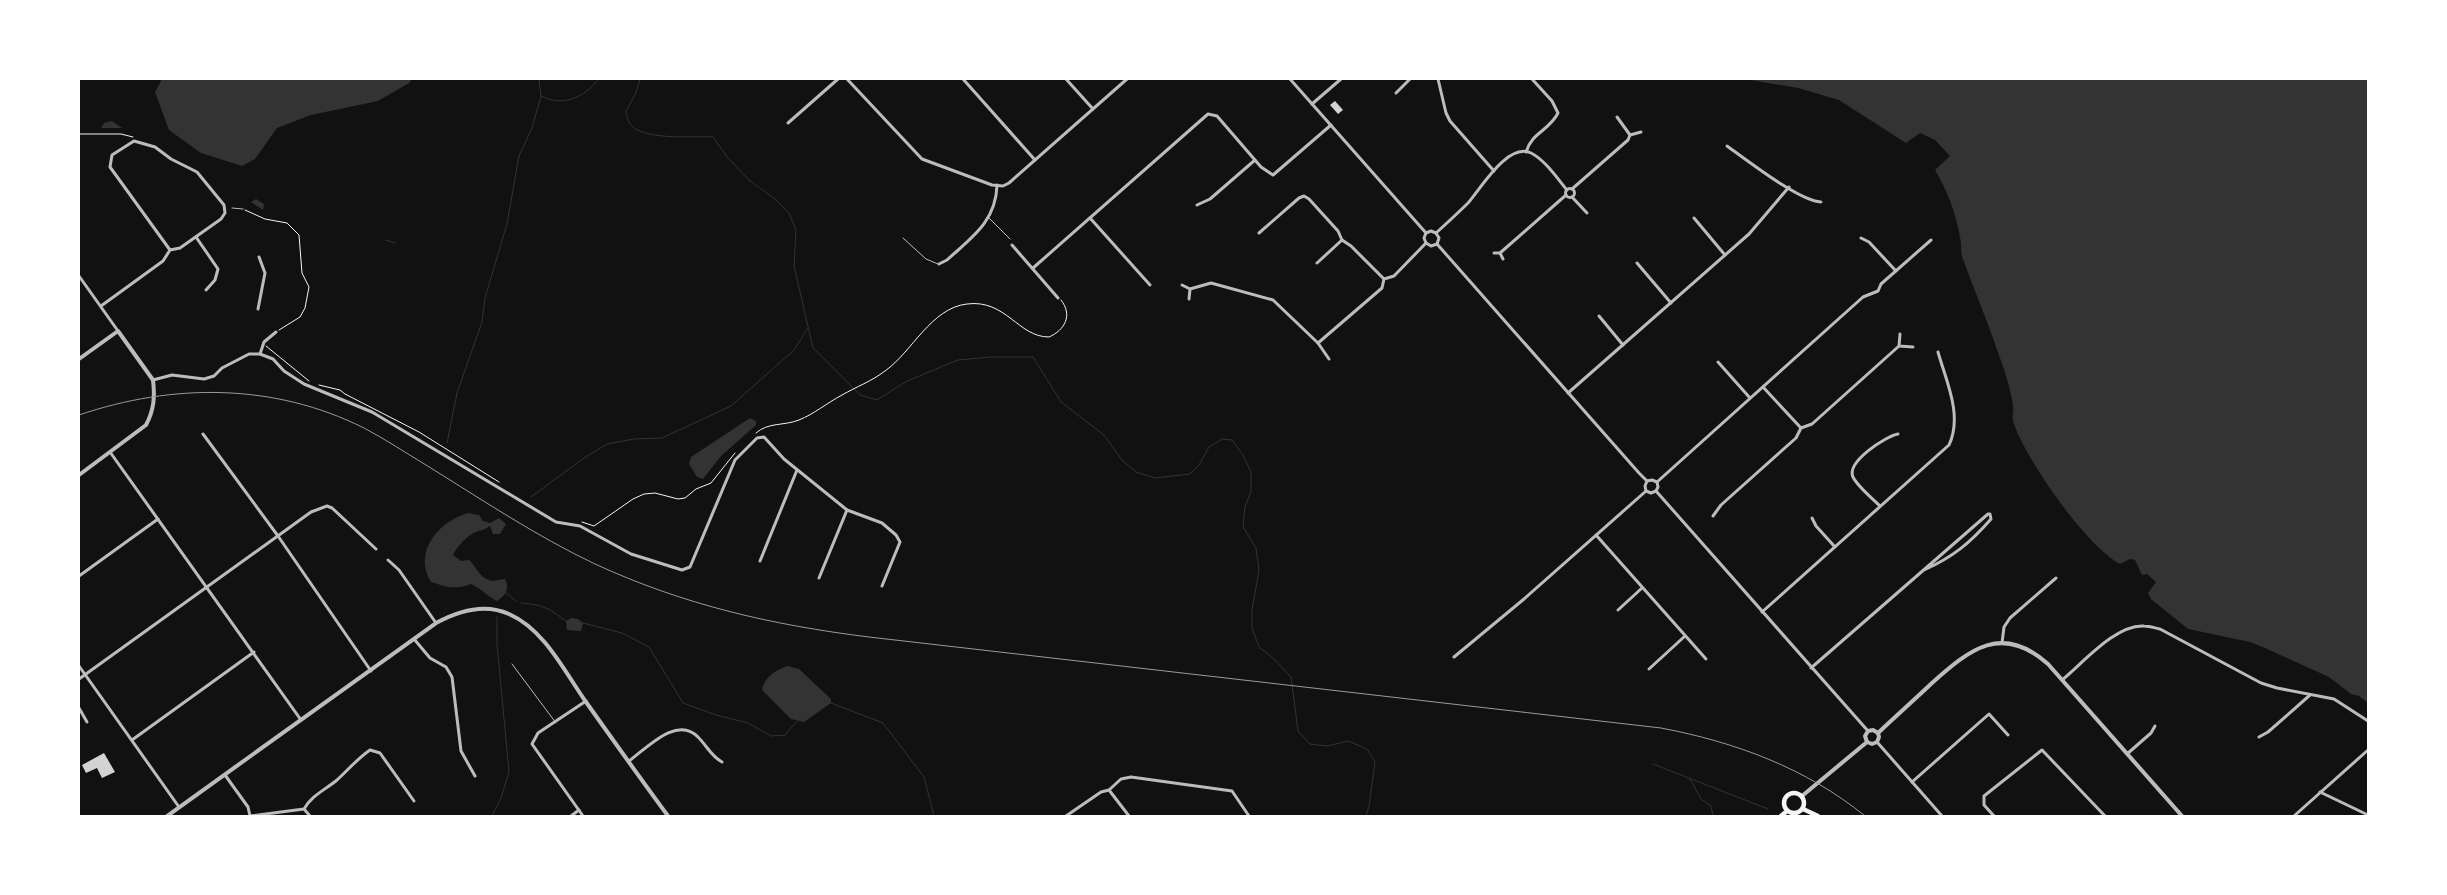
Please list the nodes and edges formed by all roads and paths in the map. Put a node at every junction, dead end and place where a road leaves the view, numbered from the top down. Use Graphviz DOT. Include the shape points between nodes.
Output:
graph roads {
  1 [pos="838,79"];
  2 [pos="847,79"];
  3 [pos="963,79"];
  4 [pos="1066,79"];
  5 [pos="1127,79"];
  6 [pos="1290,79"];
  7 [pos="1341,79"];
  8 [pos="1410,79"];
  9 [pos="1438,79"];
  10 [pos="1532,79"];
  11 [pos="1396,93"];
  12 [pos="1312,104"];
  13 [pos="1093,109"];
  14 [pos="1617,117"];
  15 [pos="788,123"];
  16 [pos="1331,125"];
  17 [pos="1641,132"];
  18 [pos="1630,134"];
  19 [pos="1727,146"];
  20 [pos="1526,152"];
  21 [pos="1035,160"];
  22 [pos="1255,160"];
  23 [pos="1494,171"];
  24 [pos="997,185"];
  25 [pos="1789,187"];
  26 [pos="1572,189"];
  27 [pos="1567,190"];
  28 [pos="1566,195"];
  29 [pos="1572,197"];
  30 [pos="1821,202"];
  31 [pos="1197,206"];
  32 [pos="232,208"];
  33 [pos="243,210"];
  34 [pos="1587,213"];
  35 [pos="988,218"];
  36 [pos="1090,218"];
  37 [pos="1694,218"];
  38 [pos="1436,232"];
  39 [pos="1259,233"];
  40 [pos="1426,233"];
  41 [pos="196,237"];
  42 [pos="904,238"];
  43 [pos="1861,238"];
  44 [pos="1010,239"];
  45 [pos="1342,240"];
  46 [pos="1931,240"];
  47 [pos="1426,243"];
  48 [pos="1437,244"];
  49 [pos="1012,245"];
  50 [pos="170,250"];
  51 [pos="1500,252"];
  52 [pos="1494,253"];
  53 [pos="1725,255"];
  54 [pos="259,257"];
  55 [pos="1503,259"];
  56 [pos="1317,263"];
  57 [pos="1637,263"];
  58 [pos="939,264"];
  59 [pos="1033,268"];
  60 [pos="1896,271"];
  61 [pos="79,276"];
  62 [pos="1384,279"];
  63 [pos="1150,285"];
  64 [pos="1182,285"];
  65 [pos="1190,289"];
  66 [pos="206,290"];
  67 [pos="1058,298"];
  68 [pos="1189,299"];
  69 [pos="1671,302"];
  70 [pos="101,306"];
  71 [pos="258,309"];
  72 [pos="1599,316"];
  73 [pos="118,331"];
  74 [pos="276,332"];
  75 [pos="1900,334"];
  76 [pos="1318,343"];
  77 [pos="1624,345"];
  78 [pos="1899,346"];
  79 [pos="1913,346"];
  80 [pos="1938,352"];
  81 [pos="260,354"];
  82 [pos="79,359"];
  83 [pos="1329,359"];
  84 [pos="1718,362"];
  85 [pos="153,380"];
  86 [pos="1763,387"];
  87 [pos="1568,393"];
  88 [pos="1750,398"];
  89 [pos="1801,428"];
  90 [pos="203,434"];
  91 [pos="1898,434"];
  92 [pos="753,436"];
  93 [pos="740,449"];
  94 [pos="110,452"];
  95 [pos="797,470"];
  96 [pos="79,475"];
  97 [pos="1647,481"];
  98 [pos="1656,482"];
  99 [pos="1646,491"];
  100 [pos="1656,492"];
  101 [pos="1880,506"];
  102 [pos="847,510"];
  103 [pos="1712,516"];
  104 [pos="1812,518"];
  105 [pos="158,519"];
  106 [pos="590,526"];
  107 [pos="1596,535"];
  108 [pos="278,536"];
  109 [pos="1835,547"];
  110 [pos="376,548"];
  111 [pos="388,560"];
  112 [pos="760,561"];
  113 [pos="1924,570"];
  114 [pos="79,576"];
  115 [pos="819,578"];
  116 [pos="2056,578"];
  117 [pos="206,585"];
  118 [pos="882,586"];
  119 [pos="1642,588"];
  120 [pos="1618,610"];
  121 [pos="1762,612"];
  122 [pos="436,623"];
  123 [pos="1685,636"];
  124 [pos="414,639"];
  125 [pos="2002,643"];
  126 [pos="254,652"];
  127 [pos="1454,657"];
  128 [pos="1706,659"];
  129 [pos="512,664"];
  130 [pos="79,666"];
  131 [pos="1811,668"];
  132 [pos="1649,669"];
  133 [pos="371,671"];
  134 [pos="85,674"];
  135 [pos="79,679"];
  136 [pos="2062,680"];
  137 [pos="2310,694"];
  138 [pos="586,701"];
  139 [pos="79,708"];
  140 [pos="301,720"];
  141 [pos="2368,721"];
  142 [pos="87,722"];
  143 [pos="556,723"];
  144 [pos="2155,726"];
  145 [pos="1868,731"];
  146 [pos="1878,733"];
  147 [pos="2008,735"];
  148 [pos="2259,737"];
  149 [pos="132,740"];
  150 [pos="1867,742"];
  151 [pos="1876,742"];
  152 [pos="2368,750"];
  153 [pos="2128,754"];
  154 [pos="628,761"];
  155 [pos="722,762"];
  156 [pos="225,775"];
  157 [pos="475,776"];
  158 [pos="1912,782"];
  159 [pos="1109,790"];
  160 [pos="2320,792"];
  161 [pos="1802,796"];
  162 [pos="414,802"];
  163 [pos="179,807"];
  164 [pos="304,809"];
  165 [pos="1804,809"];
  166 [pos="579,810"];
  167 [pos="1787,811"];
  168 [pos="2368,815"];
  169 [pos="167,816"];
  170 [pos="250,816"];
  171 [pos="310,816"];
  172 [pos="571,816"];
  173 [pos="583,816"];
  174 [pos="668,816"];
  175 [pos="1066,816"];
  176 [pos="1129,816"];
  177 [pos="1249,816"];
  178 [pos="1781,816"];
  179 [pos="1818,816"];
  180 [pos="1942,816"];
  181 [pos="1994,816"];
  182 [pos="2105,816"];
  183 [pos="2182,816"];
  184 [pos="2294,816"];
  1 -- 15 [label="street"];
  2 -- 24 [label="street" via="922,159"];
  3 -- 21 [label="street"];
  4 -- 13 [label="street"];
  5 -- 13 [label="street"];
  6 -- 12 [label="street"];
  7 -- 12 [label="street"];
  8 -- 11 [label="street"];
  9 -- 23 [label="street" via="1450,121"];
  10 -- 20 [label="street" via="1552,101 1558,113 1548,128 1534,136"];
  12 -- 16 [label="street"];
  13 -- 21 [label="street"];
  14 -- 18 [label="street"];
  16 -- 22 [label="street" via="1275,174 1268,173"];
  16 -- 40 [label="street"];
  17 -- 18 [label="street"];
  18 -- 26 [label="street" via="1628,140"];
  19 -- 25 [label="street"];
  20 -- 23 [label="street" via="1510,156"];
  20 -- 27 [label="street" via="1538,157"];
  21 -- 24 [label="street" via="1009,183"];
  22 -- 31 [label="street" via="1210,199"];
  22 -- 36 [label="street" via="1217,116 1208,114"];
  23 -- 38 [label="street"];
  24 -- 35 [label="street"];
  25 -- 30 [label="street" via="1814,202"];
  25 -- 53 [label="street" via="1749,234"];
  26 -- 27 [label="street"];
  26 -- 29 [label="street"];
  27 -- 28 [label="street"];
  28 -- 29 [label="street"];
  28 -- 51 [label="street"];
  29 -- 34 [label="street"];
  32 -- 33 [label="lane"];
  33 -- 74 [label="path" via="287,223 298,235 302,273 309,287 305,308 300,317"];
  35 -- 44 [label="lane"];
  35 -- 58 [label="street" via="982,229"];
  36 -- 59 [label="street"];
  36 -- 63 [label="street"];
  37 -- 53 [label="street"];
  38 -- 40 [label="street"];
  38 -- 48 [label="street"];
  39 -- 45 [label="street" via="1304,196 1338,231"];
  40 -- 47 [label="street"];
  41 -- 50 [label="street" via="180,248"];
  41 -- 50 [label="street" via="222,217 225,209 197,172 171,160 155,147 134,142 112,155 110,167"];
  41 -- 66 [label="street" via="218,269 215,280"];
  42 -- 58 [label="lane" via="926,259"];
  43 -- 60 [label="street"];
  45 -- 56 [label="street"];
  45 -- 62 [label="street"];
  46 -- 60 [label="street"];
  47 -- 48 [label="street" via="1431,246"];
  47 -- 62 [label="street" via="1394,276"];
  48 -- 87 [label="street"];
  49 -- 59 [label="street"];
  50 -- 70 [label="street" via="163,261"];
  51 -- 52 [label="street"];
  51 -- 55 [label="street"];
  53 -- 69 [label="street"];
  54 -- 71 [label="street" via="265,273"];
  57 -- 69 [label="street"];
  59 -- 67 [label="street"];
  60 -- 86 [label="street" via="1878,291 1862,297"];
  61 -- 70 [label="street"];
  62 -- 76 [label="street" via="1382,288"];
  64 -- 65 [label="street"];
  65 -- 68 [label="street"];
  65 -- 76 [label="street" via="1211,283 1273,300"];
  67 -- 92 [label="path" via="1067,316 1062,329 1049,337 1032,333 996,307 965,304 942,315 888,369 798,420 764,427"];
  69 -- 77 [label="street"];
  70 -- 73 [label="street"];
  72 -- 77 [label="street"];
  73 -- 82 [label="street"];
  73 -- 85 [label="street"];
  74 -- 81 [label="street" via="264,342"];
  75 -- 78 [label="street"];
  76 -- 83 [label="street"];
  77 -- 87 [label="street"];
  78 -- 79 [label="street"];
  78 -- 89 [label="street" via="1812,424"];
  80 -- 101 [label="street" via="1954,410 1953,436 1948,445"];
  81 -- 85 [label="street" via="249,354 204,379 172,375"];
  81 -- 95 [label="street" via="273,359 304,384 380,416 556,522 580,526 631,554 682,570 690,567 734,460 757,438 767,439"];
  84 -- 88 [label="street"];
  85 -- 94 [label="street" via="154,405 146,425"];
  86 -- 88 [label="street"];
  86 -- 89 [label="street"];
  87 -- 97 [label="street"];
  88 -- 98 [label="street"];
  89 -- 103 [label="street" via="1796,438 1720,505"];
  90 -- 108 [label="street"];
  91 -- 101 [label="street" via="1882,440 1856,462 1852,470 1854,477"];
  93 -- 106 [label="path" via="711,483 685,498 644,494"];
  94 -- 96 [label="street"];
  94 -- 105 [label="street"];
  95 -- 102 [label="street"];
  95 -- 112 [label="street"];
  97 -- 98 [label="street"];
  97 -- 99 [label="street"];
  98 -- 100 [label="street"];
  99 -- 100 [label="street"];
  99 -- 107 [label="street"];
  100 -- 121 [label="street"];
  101 -- 109 [label="street"];
  102 -- 115 [label="street"];
  102 -- 118 [label="street" via="882,523 900,542"];
  104 -- 109 [label="street"];
  105 -- 114 [label="street"];
  105 -- 117 [label="street"];
  107 -- 119 [label="street"];
  107 -- 127 [label="street"];
  108 -- 110 [label="street" via="311,512 328,506"];
  108 -- 117 [label="street"];
  108 -- 133 [label="street"];
  109 -- 121 [label="street"];
  111 -- 122 [label="street" via="399,570"];
  113 -- 113 [label="street" via="1988,514 1990,514 1992,519 1977,537 1948,559"];
  113 -- 131 [label="street"];
  116 -- 125 [label="street" via="2010,618 2004,627"];
  117 -- 126 [label="street"];
  117 -- 134 [label="street"];
  119 -- 120 [label="street"];
  119 -- 123 [label="street"];
  121 -- 131 [label="street"];
  122 -- 124 [label="street"];
  122 -- 138 [label="street" via="468,610 509,614 532,630"];
  123 -- 128 [label="street"];
  123 -- 132 [label="street"];
  124 -- 133 [label="street"];
  124 -- 157 [label="street" via="430,658 446,667 452,677 461,751"];
  125 -- 136 [label="street" via="2035,653"];
  125 -- 146 [label="street" via="1980,647 1962,656"];
  126 -- 140 [label="street"];
  126 -- 149 [label="street"];
  129 -- 143 [label="lane"];
  130 -- 134 [label="street"];
  131 -- 145 [label="street"];
  133 -- 140 [label="street"];
  134 -- 135 [label="street"];
  134 -- 149 [label="street"];
  136 -- 137 [label="street" via="2116,634 2144,626 2160,629 2249,677 2277,688"];
  136 -- 153 [label="street"];
  137 -- 141 [label="street" via="2341,702"];
  137 -- 148 [label="street"];
  138 -- 143 [label="street"];
  138 -- 154 [label="street"];
  139 -- 142 [label="street"];
  140 -- 156 [label="street"];
  143 -- 166 [label="street" via="538,733 532,744"];
  144 -- 153 [label="street"];
  145 -- 146 [label="street"];
  145 -- 150 [label="street" via="1865,736"];
  146 -- 151 [label="street"];
  147 -- 158 [label="street" via="1989,714"];
  149 -- 163 [label="street"];
  150 -- 151 [label="street"];
  150 -- 161 [label="street"];
  151 -- 158 [label="street"];
  152 -- 160 [label="street"];
  153 -- 183 [label="street"];
  154 -- 155 [label="street" via="666,734 681,728 698,736 714,758"];
  154 -- 174 [label="street"];
  156 -- 163 [label="street"];
  156 -- 170 [label="street" via="248,807"];
  158 -- 180 [label="street"];
  159 -- 175 [label="street"];
  159 -- 176 [label="street"];
  159 -- 177 [label="street" via="1121,779 1131,777 1178,786 1189,784 1222,789 1232,792"];
  160 -- 168 [label="street"];
  160 -- 184 [label="street"];
  161 -- 165 [label="main road"];
  161 -- 167 [label="main road" via="1794,793 1787,796 1784,804"];
  162 -- 164 [label="street" via="380,753 370,750 337,780 313,796"];
  163 -- 169 [label="street"];
  164 -- 170 [label="street"];
  164 -- 171 [label="street"];
  165 -- 167 [label="main road" via="1796,814"];
  165 -- 179 [label="main road"];
  166 -- 172 [label="street"];
  166 -- 173 [label="street"];
  167 -- 178 [label="main road"];
  181 -- 182 [label="street" via="1984,805 1984,796 2042,750"];
}
